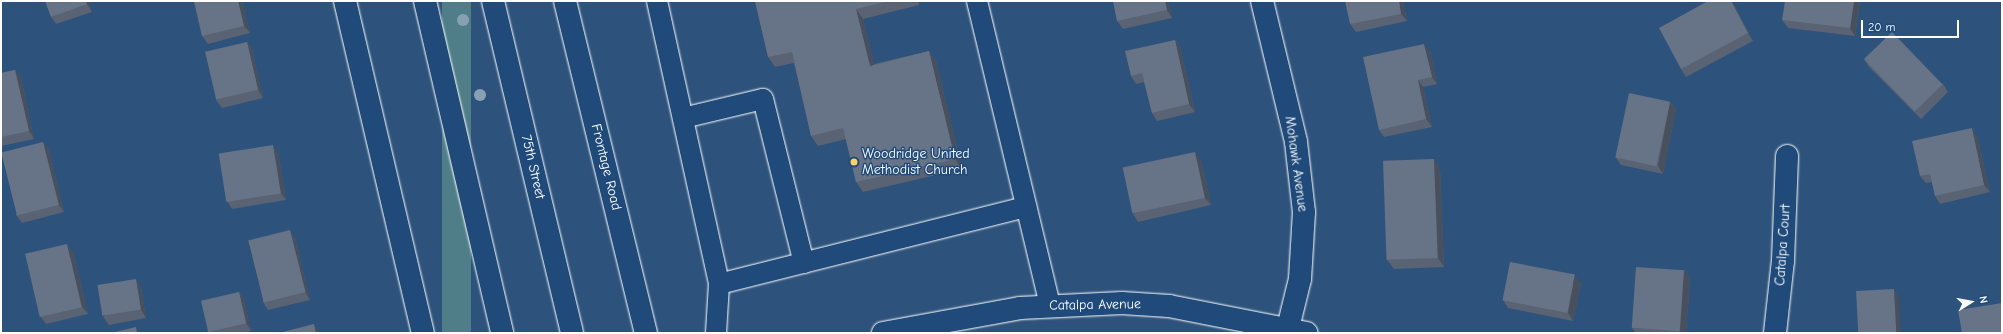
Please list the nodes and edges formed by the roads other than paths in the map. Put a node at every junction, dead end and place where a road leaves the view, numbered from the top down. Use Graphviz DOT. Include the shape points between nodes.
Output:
graph roads {
  1 [pos="345,1"];
  2 [pos="425,1"];
  3 [pos="493,1"];
  4 [pos="565,1"];
  5 [pos="657,1"];
  6 [pos="977,1"];
  7 [pos="1262,1"];
  8 [pos="683,118"];
  9 [pos="1787,156"];
  10 [pos="1026,207"];
  11 [pos="804,263"];
  12 [pos="720,284"];
  13 [pos="1050,306"];
  14 [pos="1297,331"];
  15 [pos="423,333"];
  16 [pos="502,333"];
  17 [pos="572,333"];
  18 [pos="646,333"];
  19 [pos="716,333"];
  20 [pos="882,333"];
  21 [pos="1775,333"];
  1 -- 15 [label="street"];
  2 -- 16 [label="street"];
  3 -- 17 [label="street, 75th Street"];
  4 -- 18 [label="street, Frontage Road"];
  5 -- 8 [label="lane"];
  6 -- 10 [label="lane"];
  7 -- 14 [label="street, Mohawk Avenue" via="1296,142 1304,212"];
  8 -- 11 [label="lane" via="763,99"];
  8 -- 12 [label="lane"];
  9 -- 21 [label="street, Catalpa Court" via="1783,261"];
  10 -- 11 [label="lane"];
  10 -- 13 [label="lane"];
  11 -- 12 [label="lane"];
  12 -- 19 [label="lane"];
  13 -- 14 [label="street, Catalpa Avenue" via="1122,303 1169,306"];
  13 -- 20 [label="street, Catalpa Avenue" via="1012,309"];
}
